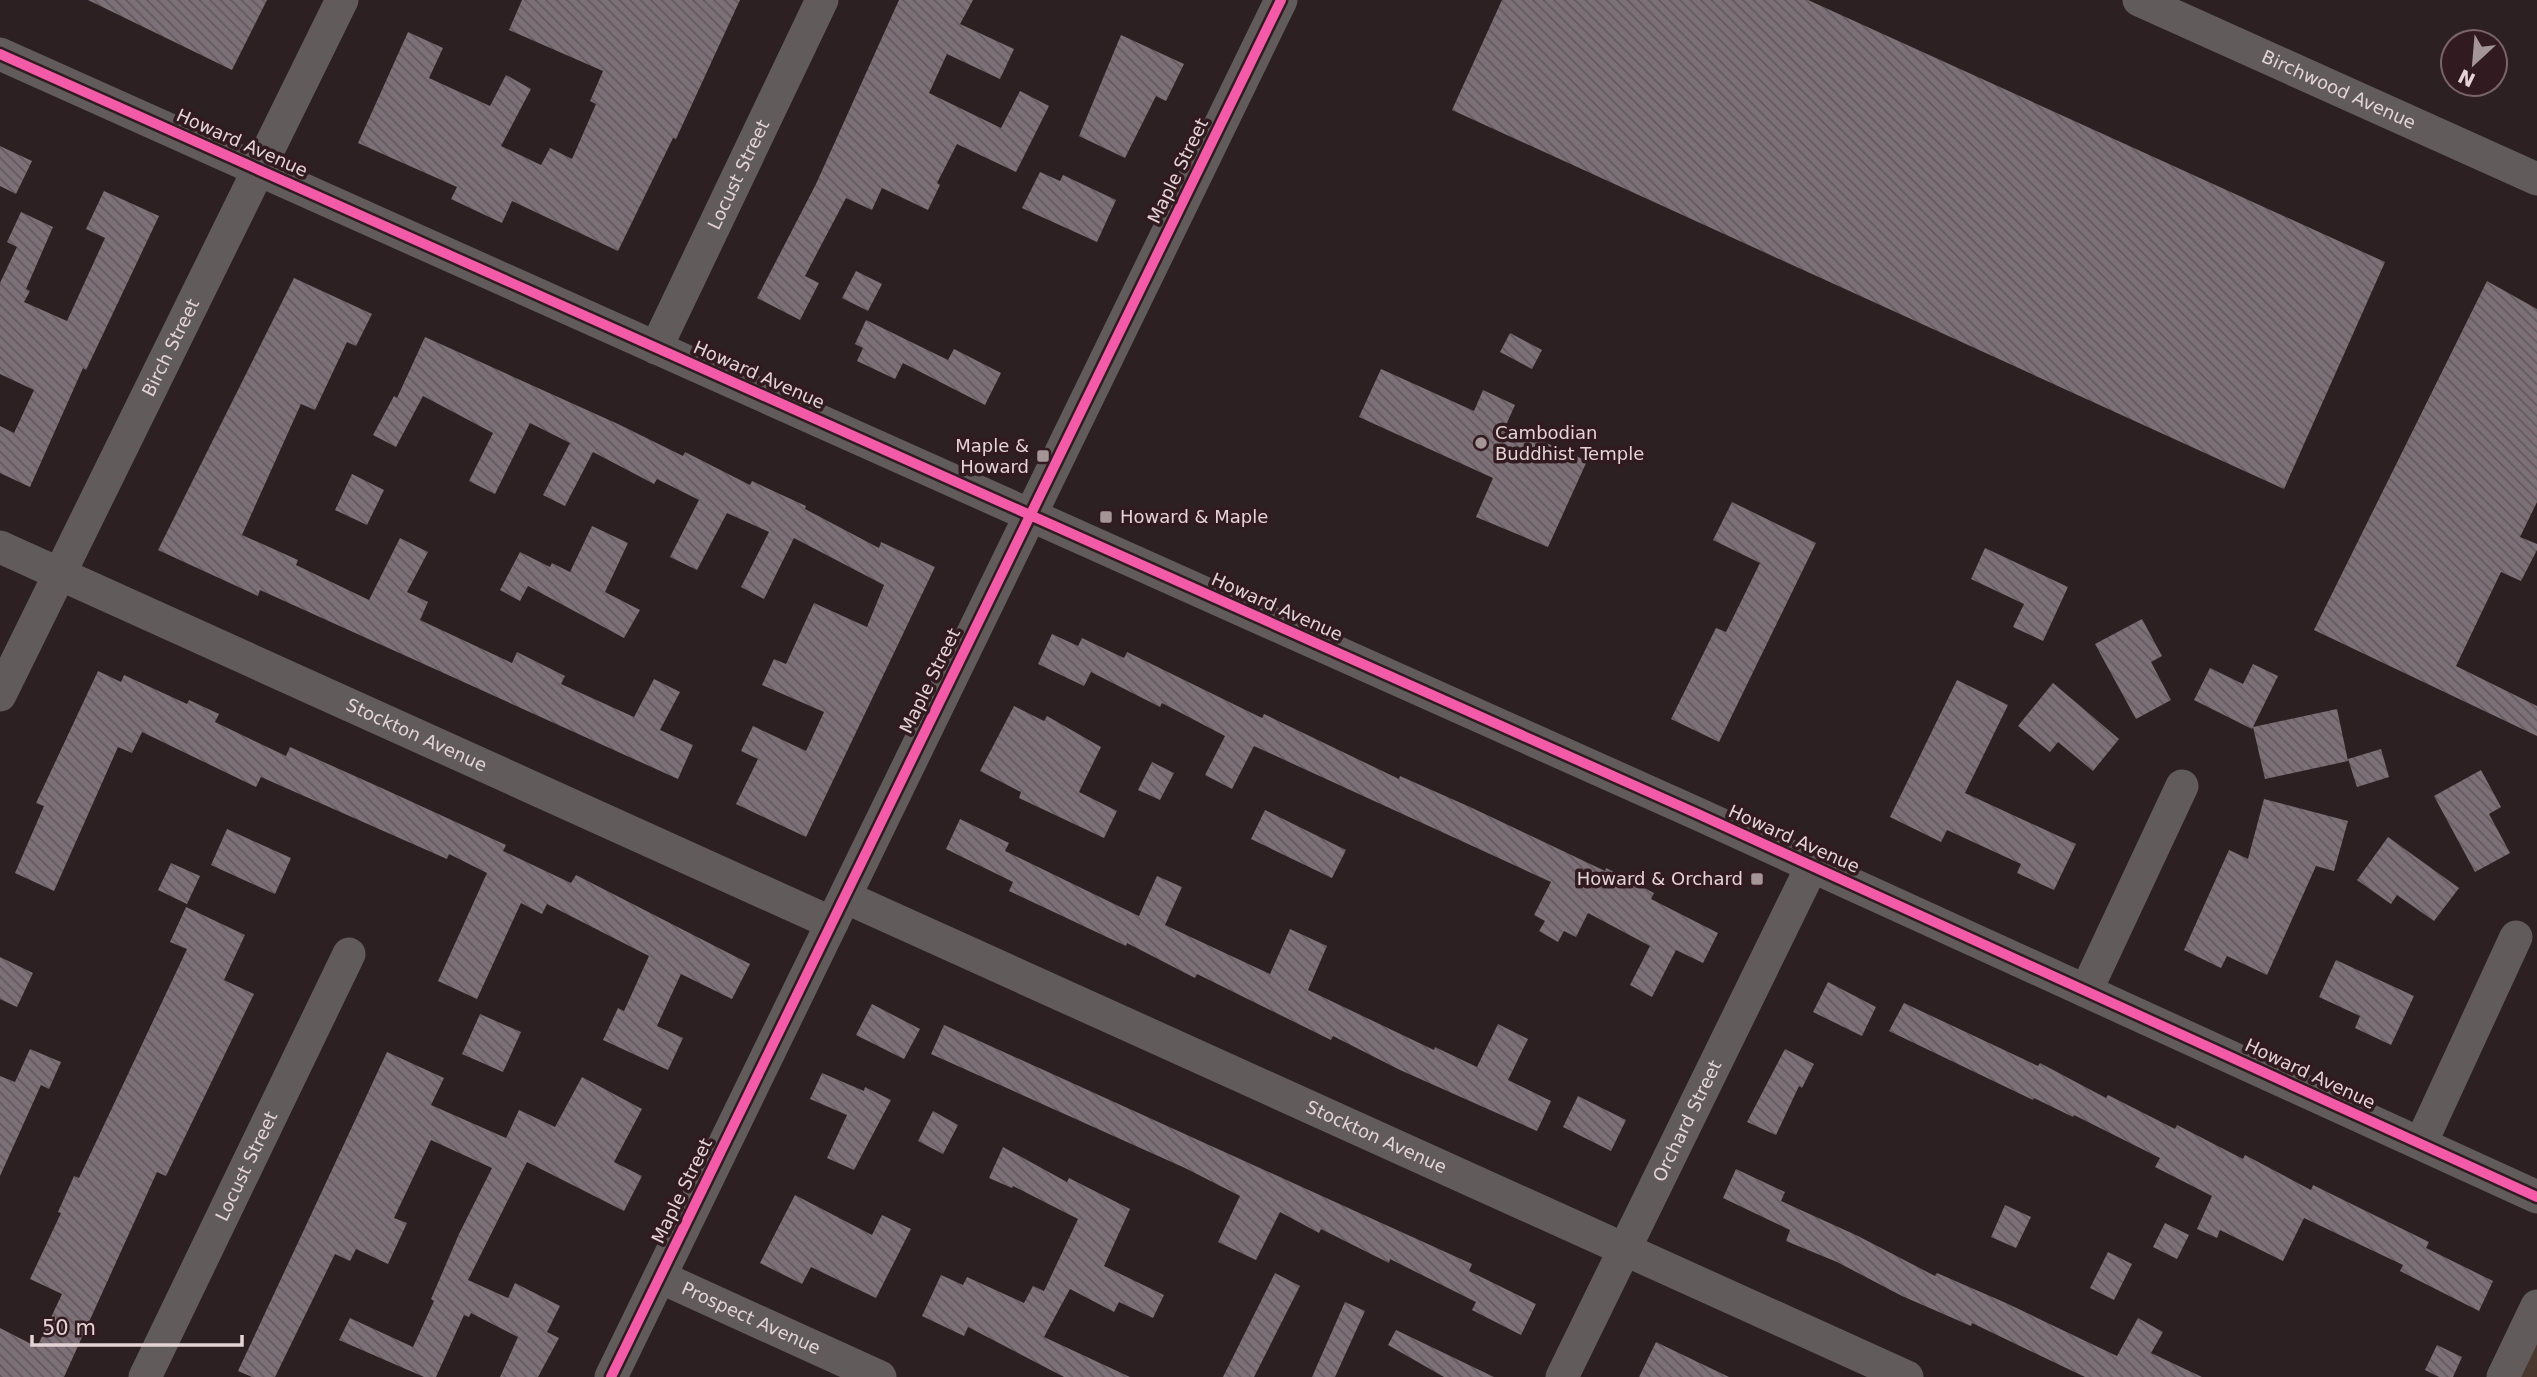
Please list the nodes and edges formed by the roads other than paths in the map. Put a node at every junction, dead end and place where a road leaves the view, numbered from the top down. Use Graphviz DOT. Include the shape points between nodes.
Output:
graph roads {
  1 [pos="342,0"];
  2 [pos="822,0"];
  3 [pos="1280,0"];
  4 [pos="2139,0"];
  5 [pos="0,54"];
  6 [pos="259,170"];
  7 [pos="2537,179"];
  8 [pos="656,348"];
  9 [pos="1030,515"];
  10 [pos="0,547"];
  11 [pos="60,573"];
  12 [pos="0,695"];
  13 [pos="2182,786"];
  14 [pos="1812,866"];
  15 [pos="839,910"];
  16 [pos="2516,937"];
  17 [pos="349,954"];
  18 [pos="2087,991"];
  19 [pos="2421,1143"];
  20 [pos="2537,1197"];
  21 [pos="1626,1248"];
  22 [pos="660,1277"];
  23 [pos="2537,1306"];
  24 [pos="145,1377"];
  25 [pos="611,1377"];
  26 [pos="880,1377"];
  27 [pos="1562,1377"];
  28 [pos="1907,1377"];
  29 [pos="2503,1377"];
  1 -- 6 [label="street, Birch Street"];
  2 -- 8 [label="street, Locust Street"];
  3 -- 9 [label="street, Maple Street"];
  4 -- 7 [label="street, Birchwood Avenue"];
  5 -- 6 [label="street, Howard Avenue"];
  6 -- 8 [label="street, Howard Avenue"];
  6 -- 11 [label="street, Birch Street"];
  8 -- 9 [label="street, Howard Avenue"];
  9 -- 14 [label="street, Howard Avenue"];
  9 -- 15 [label="street, Maple Street"];
  10 -- 11 [label="street, Stockton Avenue"];
  11 -- 12 [label="street, Birch Street"];
  11 -- 15 [label="street, Stockton Avenue"];
  13 -- 18 [label="street"];
  14 -- 18 [label="street, Howard Avenue"];
  14 -- 21 [label="street, Orchard Street"];
  15 -- 21 [label="street, Stockton Avenue"];
  15 -- 22 [label="street, Maple Street"];
  16 -- 19 [label="street"];
  17 -- 24 [label="street, Locust Street"];
  18 -- 19 [label="street, Howard Avenue"];
  19 -- 20 [label="street, Howard Avenue"];
  21 -- 27 [label="street, Orchard Street"];
  21 -- 28 [label="street, Stockton Avenue"];
  22 -- 25 [label="street, Maple Street"];
  22 -- 26 [label="street, Prospect Avenue"];
  23 -- 29 [label="street"];
}
